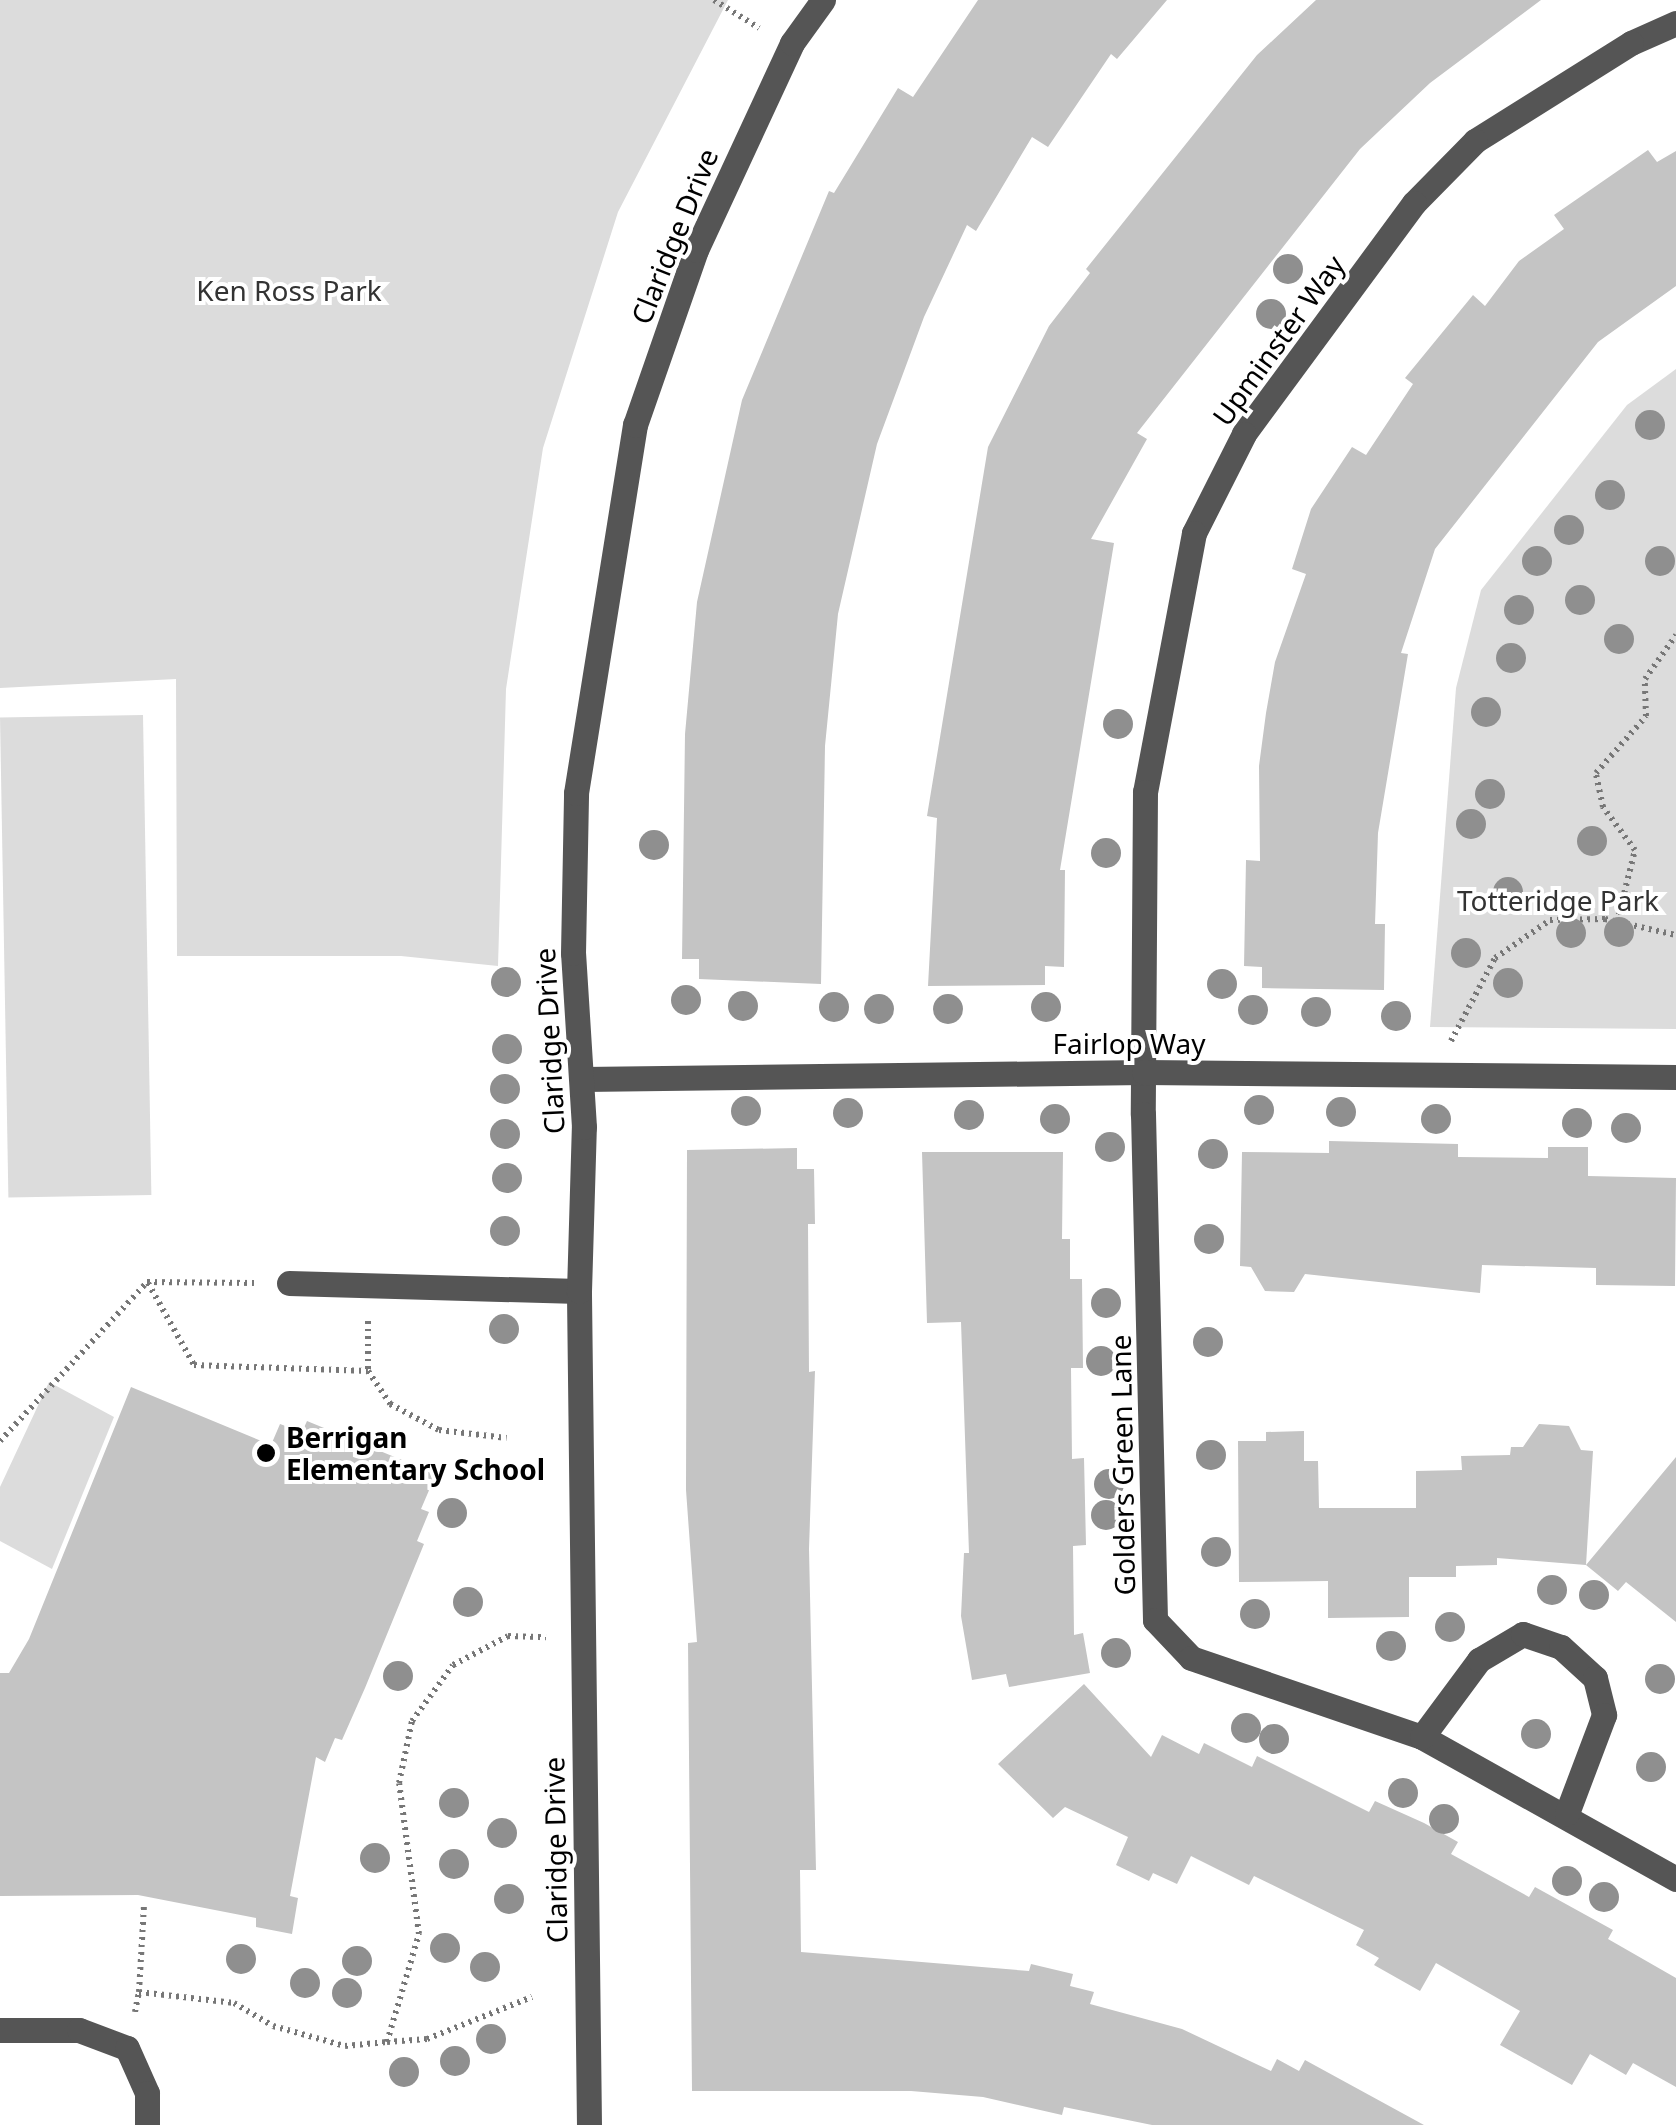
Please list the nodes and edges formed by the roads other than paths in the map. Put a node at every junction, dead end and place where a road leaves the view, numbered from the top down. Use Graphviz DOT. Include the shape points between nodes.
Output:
graph roads {
  1 [pos="823,0"];
  2 [pos="1676,23"];
  3 [pos="1144,1072"];
  4 [pos="1676,1076"];
  5 [pos="582,1079"];
  6 [pos="289,1284"];
  7 [pos="578,1291"];
  8 [pos="1422,1738"];
  9 [pos="1567,1813"];
  10 [pos="1676,1878"];
  11 [pos="0,2030"];
  12 [pos="147,2125"];
  13 [pos="590,2125"];
  1 -- 5 [label="street, Claridge Drive" via="792,43 696,250 635,426 576,793 572,953"];
  2 -- 3 [label="street, Upminster Way" via="1475,141 1414,203 1244,434 1202,516 1145,792"];
  3 -- 4 [label="street, Fairlop Way"];
  3 -- 5 [label="street, Fairlop Way"];
  3 -- 8 [label="street, Golders Green Lane" via="1155,1620 1191,1658"];
  5 -- 7 [label="street, Claridge Drive"];
  6 -- 7 [label="street"];
  7 -- 13 [label="street, Claridge Drive"];
  8 -- 9 [label="street, Golders Green Lane"];
  8 -- 9 [label="street" via="1478,1660 1522,1634 1562,1646 1595,1678 1604,1715"];
  9 -- 10 [label="street, Golders Green Lane"];
  11 -- 12 [label="street" via="79,2030 127,2048 147,2093"];
}
